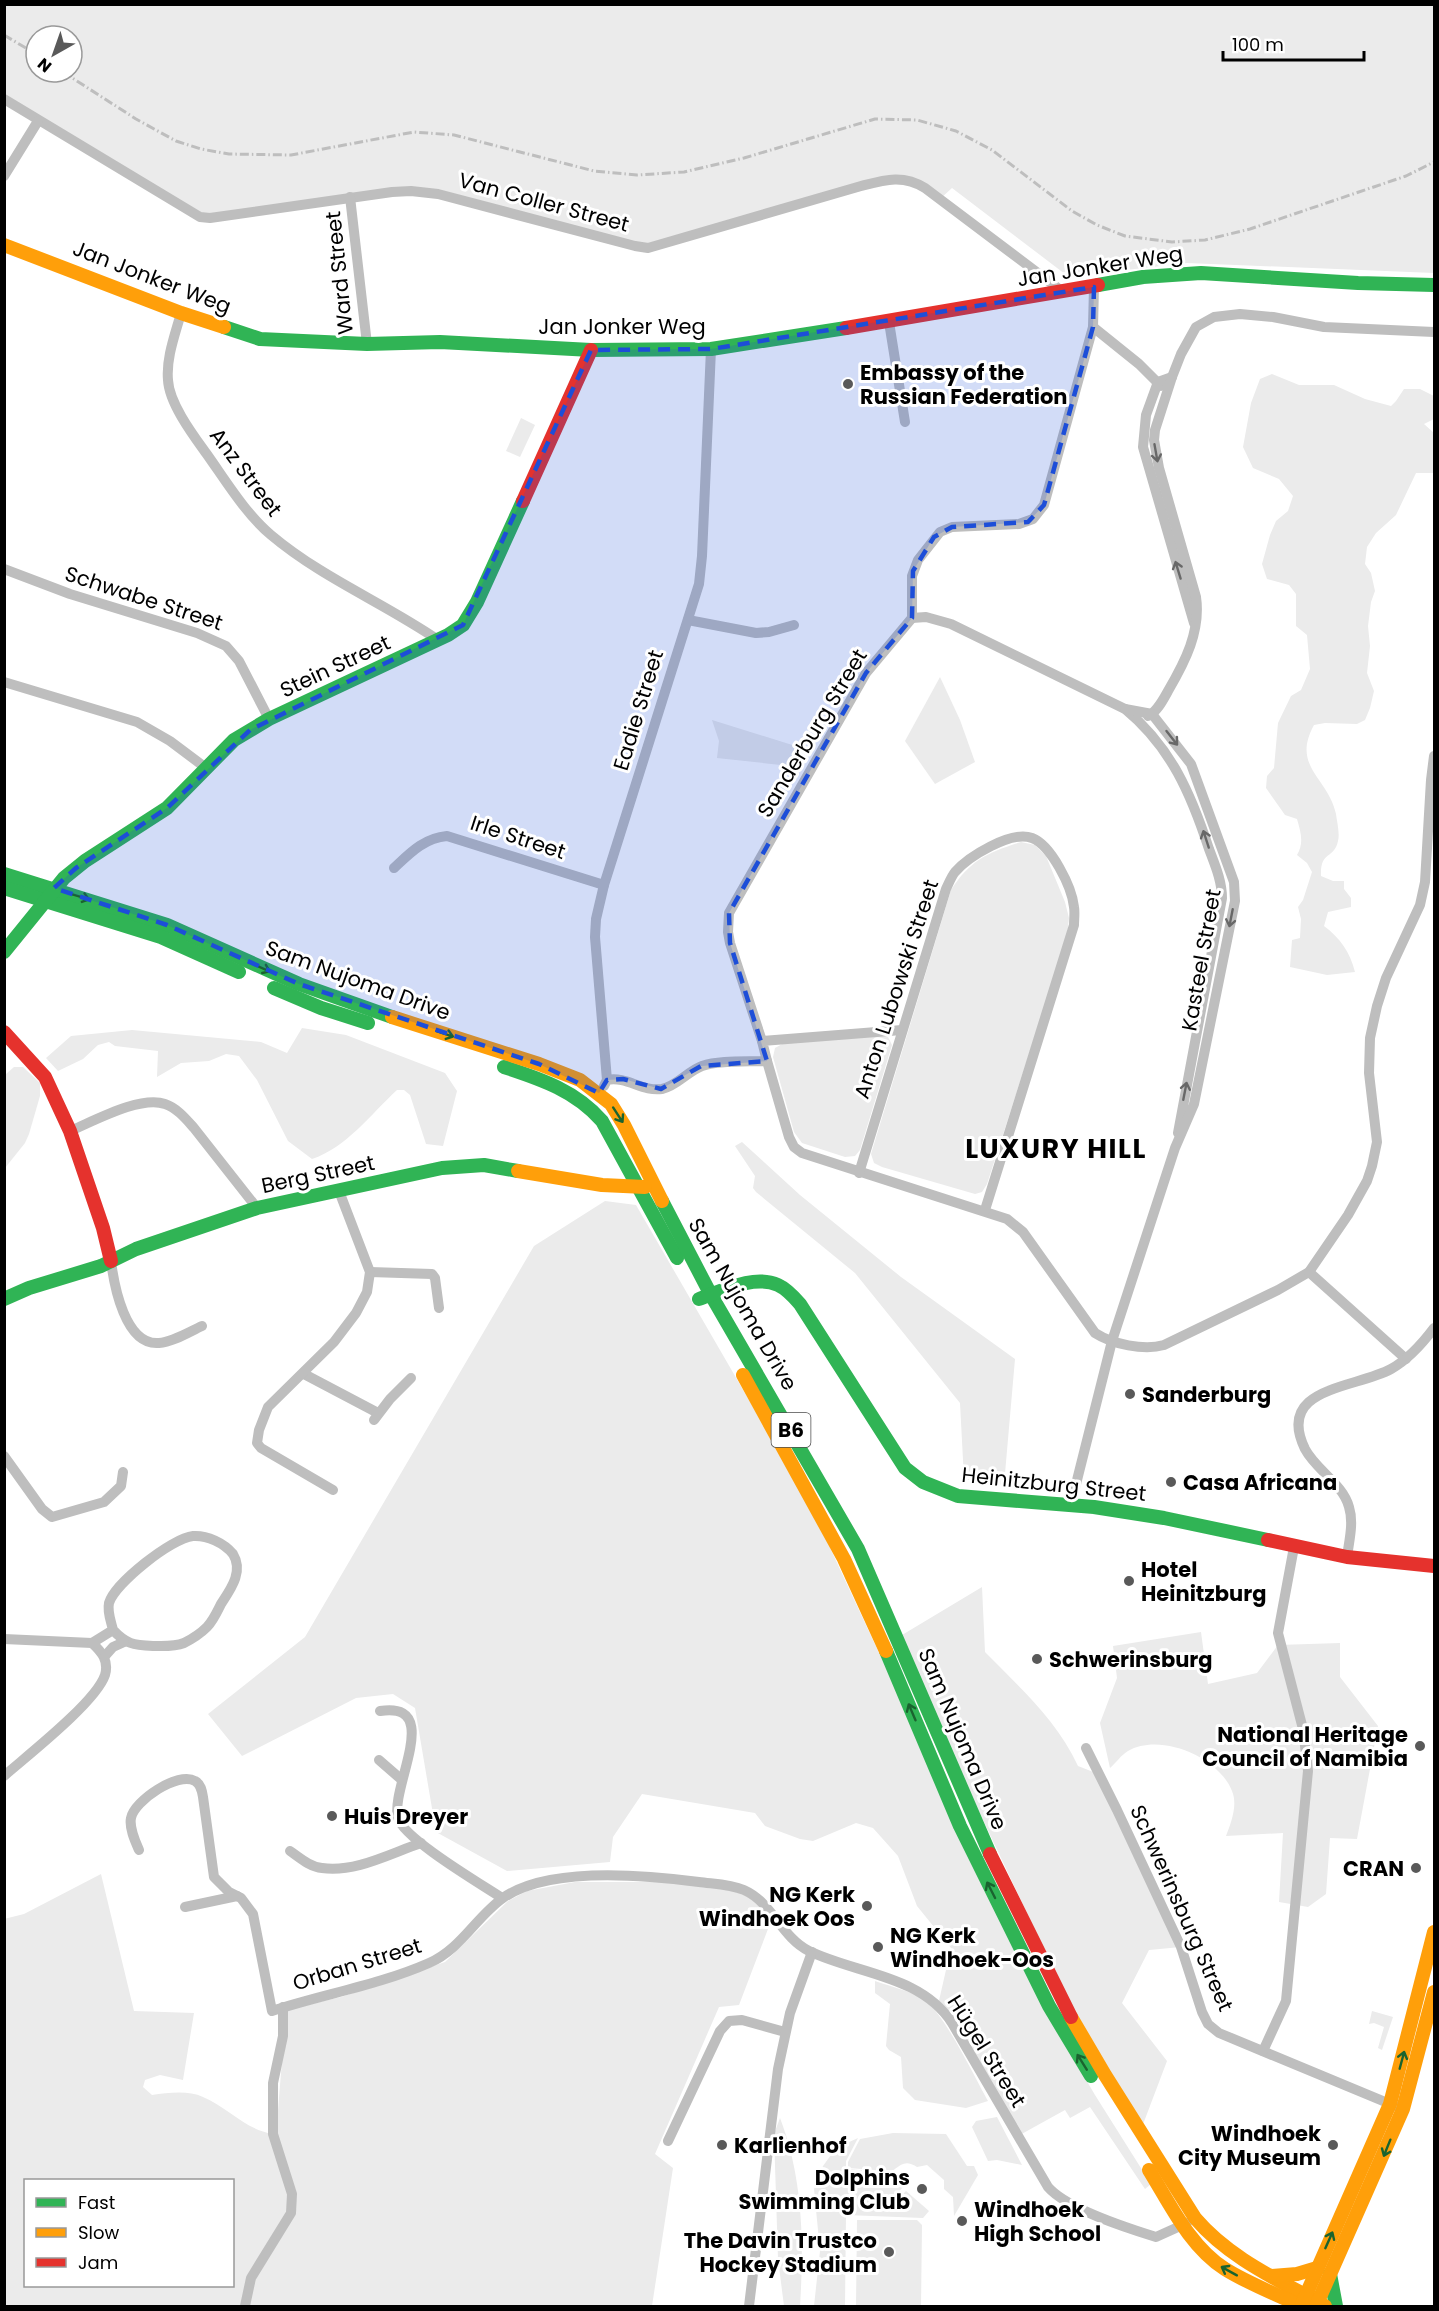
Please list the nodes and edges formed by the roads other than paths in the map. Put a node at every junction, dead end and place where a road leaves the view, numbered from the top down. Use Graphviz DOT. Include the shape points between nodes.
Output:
graph roads {
  1 [pos="4,99"];
  2 [pos="38,121"];
  3 [pos="4,176"];
  4 [pos="350,196"];
  5 [pos="4,245"];
  6 [pos="1358,283"];
  7 [pos="1434,285"];
  8 [pos="1094,287"];
  9 [pos="1063,292"];
  10 [pos="1434,296"];
  11 [pos="181,313"];
  12 [pos="889,322"];
  13 [pos="1093,327"];
  14 [pos="1434,332"];
  15 [pos="367,344"];
  16 [pos="711,349"];
  17 [pos="591,350"];
  18 [pos="1172,377"];
  19 [pos="1158,382"];
  20 [pos="1167,396"];
  21 [pos="905,422"];
  22 [pos="4,569"];
  23 [pos="912,618"];
  24 [pos="688,620"];
  25 [pos="794,625"];
  26 [pos="1195,626"];
  27 [pos="438,640"];
  28 [pos="4,682"];
  29 [pos="1125,709"];
  30 [pos="1152,714"];
  31 [pos="269,718"];
  32 [pos="1140,721"];
  33 [pos="1434,756"];
  34 [pos="206,768"];
  35 [pos="394,868"];
  36 [pos="4,874"];
  37 [pos="604,885"];
  38 [pos="4,888"];
  39 [pos="54,888"];
  40 [pos="44,900"];
  41 [pos="4,952"];
  42 [pos="902,1030"];
  43 [pos="4,1032"];
  44 [pos="762,1041"];
  45 [pos="767,1061"];
  46 [pos="607,1080"];
  47 [pos="599,1093"];
  48 [pos="590,1106"];
  49 [pos="70,1131"];
  50 [pos="1175,1148"];
  51 [pos="859,1173"];
  52 [pos="636,1187"];
  53 [pos="654,1187"];
  54 [pos="339,1191"];
  55 [pos="257,1208"];
  56 [pos="985,1210"];
  57 [pos="111,1262"];
  58 [pos="370,1272"];
  59 [pos="1309,1272"];
  60 [pos="705,1297"];
  61 [pos="4,1299"];
  62 [pos="439,1308"];
  63 [pos="202,1326"];
  64 [pos="1434,1328"];
  65 [pos="1112,1341"];
  66 [pos="1406,1359"];
  67 [pos="304,1374"];
  68 [pos="411,1378"];
  69 [pos="4,1456"];
  70 [pos="123,1472"];
  71 [pos="333,1490"];
  72 [pos="1071,1504"];
  73 [pos="1294,1547"];
  74 [pos="1347,1557"];
  75 [pos="1434,1566"];
  76 [pos="113,1630"];
  77 [pos="4,1640"];
  78 [pos="124,1642"];
  79 [pos="92,1643"];
  80 [pos="105,1656"];
  81 [pos="380,1711"];
  82 [pos="1086,1748"];
  83 [pos="379,1760"];
  84 [pos="4,1776"];
  85 [pos="402,1780"];
  86 [pos="421,1843"];
  87 [pos="139,1850"];
  88 [pos="290,1851"];
  89 [pos="237,1896"];
  90 [pos="502,1898"];
  91 [pos="185,1907"];
  92 [pos="1434,1932"];
  93 [pos="812,1952"];
  94 [pos="1434,1992"];
  95 [pos="283,2007"];
  96 [pos="1415,2011"];
  97 [pos="1432,2015"];
  98 [pos="785,2032"];
  99 [pos="1434,2042"];
  100 [pos="1263,2051"];
  101 [pos="1417,2060"];
  102 [pos="1397,2106"];
  103 [pos="668,2141"];
  104 [pos="1189,2222"];
  105 [pos="1317,2268"];
  106 [pos="1330,2274"];
  107 [pos="1272,2276"];
  108 [pos="1262,2288"];
  109 [pos="1311,2304"];
  110 [pos="245,2307"];
  111 [pos="749,2307"];
  112 [pos="1276,2307"];
  113 [pos="1336,2307"];
  1 -- 2 [label="street, Van Coller Street"];
  2 -- 3 [label="street"];
  2 -- 4 [label="street, Van Coller Street" via="200,217"];
  4 -- 9 [label="street, Van Coller Street" via="411,191 438,194 648,248 861,186 905,179 925,188"];
  4 -- 15 [label="street, Ward Street"];
  5 -- 11 [label="main road, Jan Jonker Weg"];
  6 -- 7 [label="main road, Jan Jonker Weg"];
  6 -- 8 [label="main road, Jan Jonker Weg" via="1183,273"];
  6 -- 10 [label="main road, Jan Jonker Weg"];
  8 -- 9 [label="main road, Jan Jonker Weg"];
  8 -- 13 [label="street"];
  9 -- 12 [label="main road, Jan Jonker Weg"];
  11 -- 15 [label="main road, Jan Jonker Weg" via="260,339"];
  11 -- 27 [label="street, Anz Street" via="170,353 170,393 195,438 249,512 270,535 318,569"];
  12 -- 16 [label="main road, Jan Jonker Weg"];
  12 -- 21 [label="street"];
  13 -- 19 [label="street"];
  13 -- 23 [label="street" via="1044,505 1028,522 952,526 940,532 913,571"];
  14 -- 18 [label="street" via="1324,327 1274,317 1223,314 1196,327"];
  15 -- 17 [label="main road, Jan Jonker Weg" via="440,342"];
  16 -- 17 [label="main road, Jan Jonker Weg"];
  16 -- 24 [label="street, Eadie Street" via="702,566"];
  17 -- 27 [label="main road, Stein Street" via="468,619"];
  18 -- 19 [label="street"];
  18 -- 20 [label="street"];
  19 -- 20 [label="street"];
  26 -- 19 [label="street, one-way" via="1143,447 1146,415"];
  20 -- 26 [label="street, one-way" via="1155,430 1155,448 1196,597"];
  22 -- 31 [label="street, Schwabe Street" via="226,646 239,661"];
  23 -- 29 [label="street, Kasteel Street" via="926,617 951,624"];
  23 -- 44 [label="street, Sanderburg Street" via="866,673 729,912 730,943"];
  24 -- 25 [label="street" via="756,633"];
  24 -- 37 [label="street, Eadie Street"];
  26 -- 30 [label="street" via="1183,664"];
  27 -- 31 [label="main road, Stein Street"];
  28 -- 34 [label="street" via="137,722"];
  29 -- 30 [label="street, Kasteel Street"];
  29 -- 32 [label="street, Kasteel Street"];
  30 -- 32 [label="street"];
  30 -- 50 [label="street, Kasteel Street, one-way" via="1191,764 1235,889 1194,1104"];
  31 -- 34 [label="main road, Stein Street" via="234,740"];
  50 -- 32 [label="street, Kasteel Street, one-way" via="1222,890 1184,781"];
  33 -- 59 [label="street" via="1428,854 1420,905 1386,978 1370,1038 1376,1154 1367,1181"];
  34 -- 39 [label="main road, Stein Street" via="167,808 79,866"];
  35 -- 37 [label="street, Irle Street" via="415,848 447,836"];
  36 -- 39 [label="main road, Sam Nujoma Drive / B6"];
  37 -- 46 [label="street, Eadie Street" via="595,937"];
  38 -- 40 [label="main road, Sam Nujoma Drive / B6"];
  39 -- 40 [label="main road, Stein Street"];
  39 -- 47 [label="main road, Sam Nujoma Drive / B6, one-way" via="167,925 334,998 539,1064 580,1080"];
  40 -- 41 [label="main road, Stein Street"];
  40 -- 48 [label="main road, Sam Nujoma Drive / B6" via="161,937 321,1008 544,1081"];
  42 -- 44 [label="street"];
  42 -- 51 [label="street, Anton Lubowski Street"];
  42 -- 56 [label="street, Anton Lubowski Street" via="954,874 967,861 1007,839 1034,838 1045,846 1071,893 1074,925"];
  43 -- 49 [label="main road" via="41,1071"];
  44 -- 45 [label="street, Sanderburg Street"];
  45 -- 46 [label="street" via="701,1066 662,1089 623,1079"];
  45 -- 51 [label="street" via="794,1147"];
  46 -- 47 [label="street"];
  47 -- 48 [label="street"];
  47 -- 53 [label="main road, Sam Nujoma Drive / B6, one-way" via="624,1125"];
  48 -- 52 [label="main road, Sam Nujoma Drive / B6" via="602,1121"];
  49 -- 55 [label="street" via="141,1102 166,1104 194,1128"];
  49 -- 57 [label="main road"];
  50 -- 65 [label="street, Kasteel Street"];
  51 -- 56 [label="street"];
  52 -- 53 [label="main road, Berg Street"];
  52 -- 54 [label="main road, Berg Street" via="476,1165 442,1168"];
  52 -- 60 [label="main road, Sam Nujoma Drive / B6"];
  53 -- 60 [label="main road, Sam Nujoma Drive / B6"];
  54 -- 55 [label="main road, Berg Street"];
  54 -- 58 [label="street"];
  55 -- 57 [label="main road, Berg Street" via="136,1249"];
  56 -- 65 [label="street" via="1007,1219 1023,1232 1090,1328"];
  57 -- 61 [label="main road, Berg Street"];
  57 -- 63 [label="street" via="124,1314 140,1336 157,1343"];
  58 -- 62 [label="street" via="432,1274"];
  58 -- 67 [label="street" via="360,1308"];
  59 -- 65 [label="street" via="1164,1345 1145,1347"];
  59 -- 66 [label="street"];
  60 -- 72 [label="main road, Heinitzburg Street" via="761,1281 789,1293 800,1304 899,1460 921,1481 958,1496"];
  60 -- 104 [label="main road, Sam Nujoma Drive / B6" via="799,1444 858,1549 992,1859 1073,2020"];
  64 -- 66 [label="street"];
  65 -- 72 [label="street, Kasteel Street"];
  66 -- 74 [label="street" via="1372,1377 1319,1395 1307,1402 1298,1418 1297,1431 1307,1453 1349,1507"];
  67 -- 68 [label="street" via="376,1417"];
  67 -- 71 [label="street" via="268,1407 258,1444"];
  69 -- 70 [label="street" via="52,1517 104,1502 121,1486"];
  72 -- 73 [label="main road, Heinitzburg Street" via="1164,1518"];
  73 -- 74 [label="main road, Heinitzburg Street"];
  73 -- 100 [label="street" via="1278,1633 1303,1730 1308,1770 1286,2001"];
  74 -- 75 [label="main road, Heinitzburg Street"];
  76 -- 78 [label="street"];
  76 -- 78 [label="street" via="109,1603 117,1588 162,1552 190,1536 203,1536 225,1546 233,1555 237,1572 233,1584 209,1626 175,1646"];
  76 -- 79 [label="street"];
  77 -- 79 [label="street"];
  78 -- 80 [label="street"];
  79 -- 80 [label="street"];
  80 -- 84 [label="street" via="105,1673 98,1689"];
  81 -- 85 [label="street" via="399,1712 413,1727"];
  82 -- 100 [label="street, Schwerinsburg Street" via="1181,1947 1208,2024 1219,2033"];
  83 -- 85 [label="street"];
  85 -- 86 [label="street" via="400,1822"];
  86 -- 88 [label="street" via="360,1865 324,1869"];
  86 -- 90 [label="street"];
  87 -- 89 [label="street" via="130,1821 132,1812 156,1789 176,1781 196,1781 201,1787 214,1876"];
  89 -- 91 [label="street"];
  89 -- 95 [label="street" via="253,1914 272,2010"];
  90 -- 93 [label="street, Orban Street" via="524,1886 583,1876 657,1877 726,1886 763,1902 800,1946"];
  90 -- 95 [label="street, Orban Street" via="444,1956 336,1994"];
  92 -- 96 [label="main road"];
  93 -- 98 [label="street"];
  93 -- 104 [label="street, Hügel Street" via="902,1984 938,2005 1057,2196 1107,2220 1156,2237"];
  94 -- 97 [label="main road"];
  95 -- 110 [label="street, Orban Street" via="283,2036 273,2083 273,2134 292,2194 291,2213 251,2278"];
  96 -- 97 [label="main road"];
  102 -- 96 [label="main road, one-way"];
  97 -- 101 [label="main road"];
  98 -- 103 [label="street" via="742,2020 725,2024"];
  98 -- 111 [label="street"];
  99 -- 101 [label="main road"];
  100 -- 102 [label="street, Schwerinsburg Street"];
  101 -- 102 [label="main road"];
  105 -- 102 [label="main road, one-way"];
  102 -- 106 [label="main road, one-way"];
  104 -- 107 [label="main road, Sam Nujoma Drive / B6"];
  108 -- 104 [label="main road, Sam Nujoma Drive / B6, one-way" via="1214,2262"];
  105 -- 107 [label="main road"];
  105 -- 109 [label="main road"];
  106 -- 109 [label="main road"];
  106 -- 113 [label="main road"];
  107 -- 109 [label="main road, Sam Nujoma Drive / B6"];
  108 -- 109 [label="main road, Sam Nujoma Drive / B6"];
  108 -- 112 [label="main road"];
}
